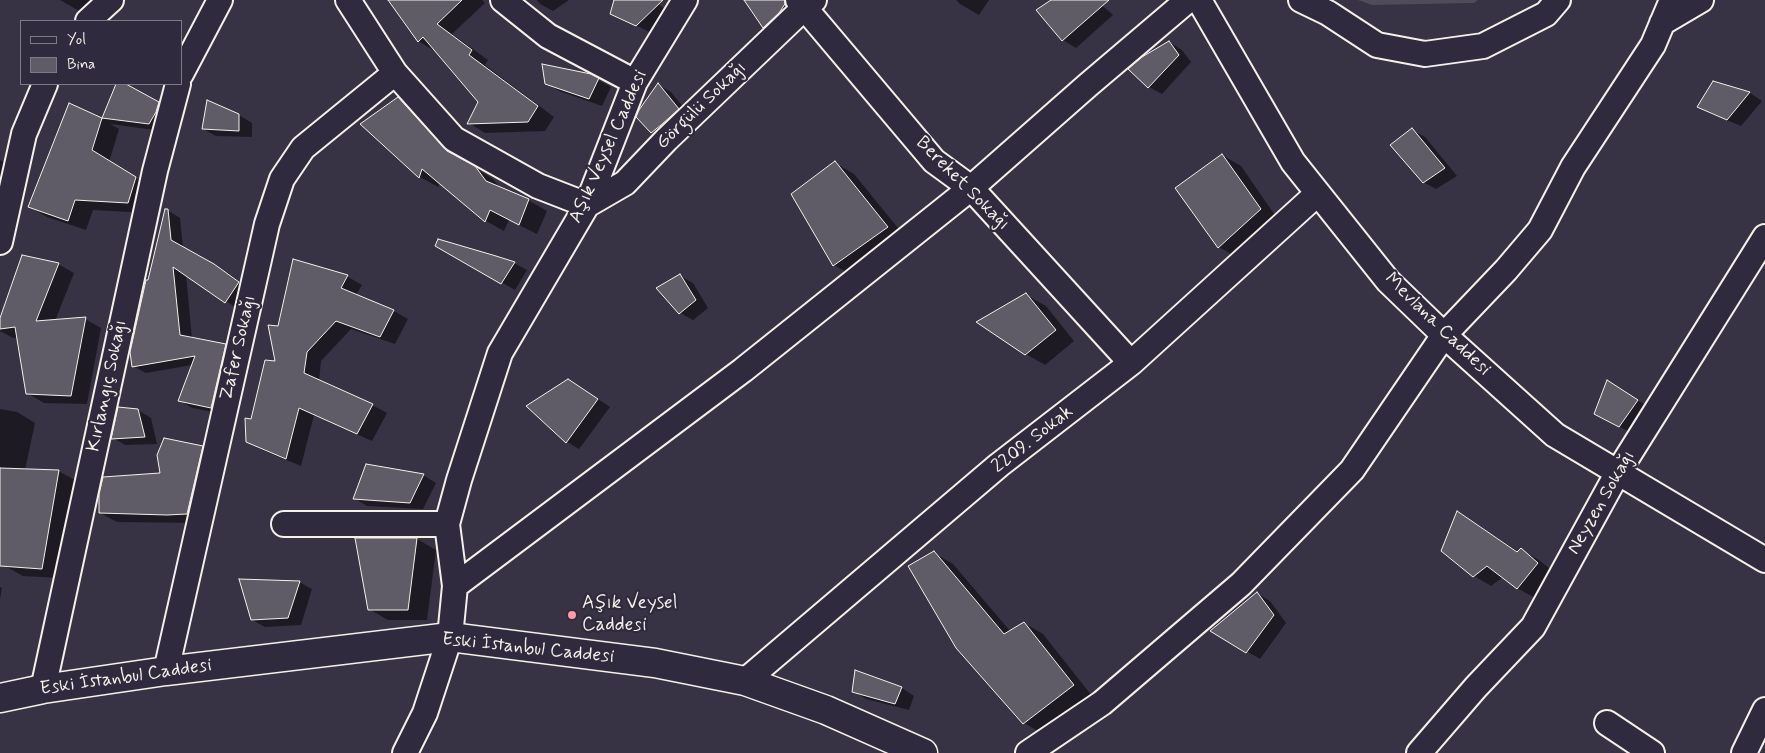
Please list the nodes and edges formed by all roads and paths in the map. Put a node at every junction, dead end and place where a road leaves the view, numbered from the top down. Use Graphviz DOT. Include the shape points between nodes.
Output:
graph roads {
  1 [pos="111,0"];
  2 [pos="220,0"];
  3 [pos="348,0"];
  4 [pos="503,0"];
  5 [pos="685,0"];
  6 [pos="1188,0"];
  7 [pos="1199,0"];
  8 [pos="1301,0"];
  9 [pos="1558,0"];
  10 [pos="1672,0"];
  11 [pos="1700,0"];
  12 [pos="805,3"];
  13 [pos="89,20"];
  14 [pos="1662,23"];
  15 [pos="182,72"];
  16 [pos="395,73"];
  17 [pos="635,82"];
  18 [pos="45,85"];
  19 [pos="178,85"];
  20 [pos="971,188"];
  21 [pos="1317,194"];
  22 [pos="587,205"];
  23 [pos="1765,237"];
  24 [pos="0,242"];
  25 [pos="1444,335"];
  26 [pos="1131,363"];
  27 [pos="1618,472"];
  28 [pos="284,524"];
  29 [pos="447,524"];
  30 [pos="1765,560"];
  31 [pos="456,586"];
  32 [pos="450,637"];
  33 [pos="166,671"];
  34 [pos="745,681"];
  35 [pos="42,689"];
  36 [pos="0,698"];
  37 [pos="1765,710"];
  38 [pos="1607,723"];
  39 [pos="405,753"];
  40 [pos="923,753"];
  41 [pos="1028,753"];
  42 [pos="1419,753"];
  43 [pos="1652,753"];
  44 [pos="1744,753"];
  1 -- 13 [label="street"];
  2 -- 15 [label="street"];
  3 -- 16 [label="street"];
  4 -- 17 [label="street" via="548,36"];
  5 -- 17 [label="street, Aşık Veysel Caddesi"];
  6 -- 20 [label="street"];
  7 -- 21 [label="street, Mevlana Caddesi" via="1292,162"];
  8 -- 9 [label="street" via="1378,45 1425,54 1483,46 1546,14"];
  10 -- 14 [label="street"];
  11 -- 14 [label="street"];
  12 -- 20 [label="street, Bereket Sokağı" via="934,161"];
  12 -- 22 [label="street, Görgülü Sokağı" via="625,183"];
  14 -- 25 [label="street" via="1653,45 1573,167 1540,230"];
  16 -- 22 [label="street" via="454,139 538,186"];
  16 -- 33 [label="street, Zafer Sokağı" via="303,148 282,179 267,224"];
  17 -- 22 [label="street, Aşık Veysel Caddesi"];
  18 -- 24 [label="street" via="24,134"];
  19 -- 35 [label="street, Kırlangıç Sokağı" via="155,171"];
  20 -- 26 [label="street, Bereket Sokağı"];
  20 -- 31 [label="street" via="743,370"];
  21 -- 25 [label="street, Mevlana Caddesi" via="1388,281"];
  21 -- 26 [label="street, 2209. Sokak"];
  22 -- 29 [label="street, Aşık Veysel Caddesi" via="500,353 458,480"];
  23 -- 27 [label="street, Neyzen Sokağı"];
  25 -- 27 [label="street, Mevlana Caddesi" via="1555,435"];
  25 -- 41 [label="street" via="1352,470 1241,584 1102,703"];
  26 -- 34 [label="street, 2209. Sokak" via="999,465"];
  27 -- 30 [label="street, Mevlana Caddesi"];
  27 -- 42 [label="street, Neyzen Sokağı" via="1533,627"];
  28 -- 29 [label="street"];
  29 -- 31 [label="street, Aşık Veysel Caddesi"];
  31 -- 32 [label="street, Aşık Veysel Caddesi"];
  32 -- 33 [label="main road, Eski İstanbul Caddesi"];
  32 -- 34 [label="main road, Eski İstanbul Caddesi" via="655,663"];
  32 -- 39 [label="street, Aşık Veysel Caddesi" via="425,713"];
  33 -- 35 [label="main road, Eski İstanbul Caddesi"];
  34 -- 40 [label="main road, Eski İstanbul Caddesi" via="826,710"];
  35 -- 36 [label="main road, Eski İstanbul Caddesi"];
  37 -- 44 [label="street"];
  38 -- 43 [label="street"];
}
